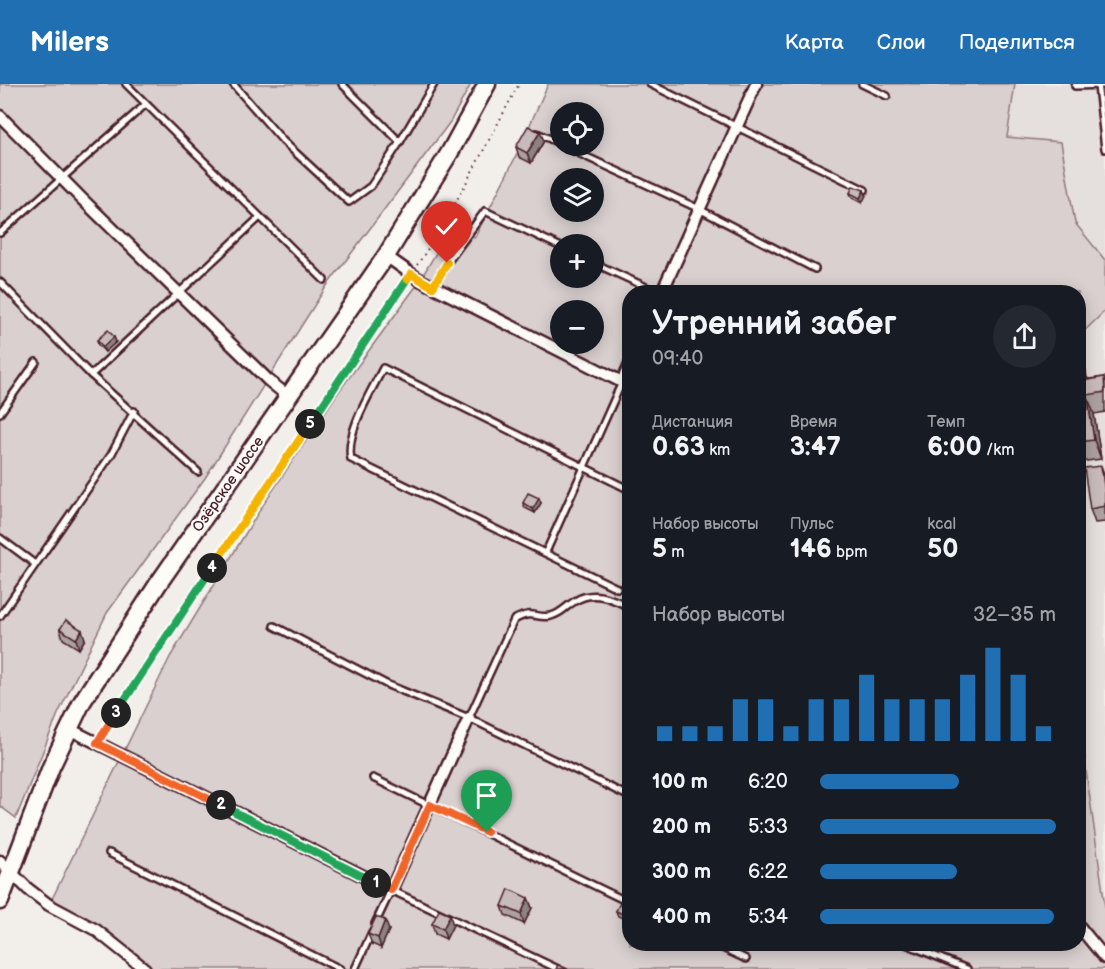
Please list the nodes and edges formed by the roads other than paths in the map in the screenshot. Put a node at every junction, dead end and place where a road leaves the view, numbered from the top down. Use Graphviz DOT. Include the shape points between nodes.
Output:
graph roads {
  1 [pos="126,84"];
  2 [pos="233,84"];
  3 [pos="342,84"];
  4 [pos="434,84"];
  5 [pos="487,84"];
  6 [pos="650,84"];
  7 [pos="756,84"];
  8 [pos="862,84"];
  9 [pos="1075,86"];
  10 [pos="1102,86"];
  11 [pos="887,96"];
  12 [pos="146,104"];
  13 [pos="0,116"];
  14 [pos="736,128"];
  15 [pos="535,132"];
  16 [pos="550,139"];
  17 [pos="400,142"];
  18 [pos="1105,149"];
  19 [pos="585,156"];
  20 [pos="62,179"];
  21 [pos="866,190"];
  22 [pos="699,210"];
  23 [pos="260,217"];
  24 [pos="0,233"];
  25 [pos="550,242"];
  26 [pos="386,256"];
  27 [pos="604,268"];
  28 [pos="815,269"];
  29 [pos="324,280"];
  30 [pos="0,282"];
  31 [pos="642,285"];
  32 [pos="665,285"];
  33 [pos="433,287"];
  34 [pos="179,292"];
  35 [pos="36,362"];
  36 [pos="91,375"];
  37 [pos="622,382"];
  38 [pos="622,392"];
  39 [pos="289,397"];
  40 [pos="134,411"];
  41 [pos="0,413"];
  42 [pos="583,468"];
  43 [pos="198,472"];
  44 [pos="622,486"];
  45 [pos="0,538"];
  46 [pos="546,552"];
  47 [pos="35,564"];
  48 [pos="617,588"];
  49 [pos="622,604"];
  50 [pos="0,616"];
  51 [pos="274,626"];
  52 [pos="470,718"];
  53 [pos="69,729"];
  54 [pos="373,778"];
  55 [pos="622,793"];
  56 [pos="430,805"];
  57 [pos="109,853"];
  58 [pos="6,866"];
  59 [pos="391,890"];
  60 [pos="622,899"];
  61 [pos="0,901"];
  62 [pos="1086,935"];
  63 [pos="729,951"];
  64 [pos="923,951"];
  65 [pos="1105,958"];
  66 [pos="746,959"];
  67 [pos="145,969"];
  68 [pos="340,969"];
  69 [pos="355,969"];
  70 [pos="558,969"];
  71 [pos="967,969"];
  1 -- 12 [label="lane"];
  2 -- 17 [label="lane" via="283,141 349,202 371,186"];
  3 -- 17 [label="lane"];
  4 -- 17 [label="lane"];
  5 -- 26 [label="main road, Озёрское шоссе"];
  6 -- 14 [label="lane"];
  7 -- 14 [label="street"];
  8 -- 11 [label="lane"];
  9 -- 10 [label="lane"];
  10 -- 18 [label="lane"];
  12 -- 20 [label="lane"];
  12 -- 23 [label="lane"];
  13 -- 20 [label="street"];
  14 -- 21 [label="lane"];
  14 -- 22 [label="street"];
  15 -- 16 [label="lane"];
  19 -- 22 [label="lane"];
  20 -- 24 [label="lane"];
  20 -- 34 [label="street"];
  22 -- 28 [label="lane"];
  22 -- 32 [label="street"];
  23 -- 29 [label="lane"];
  23 -- 34 [label="lane"];
  25 -- 33 [label="lane" via="485,211"];
  26 -- 33 [label="street"];
  26 -- 39 [label="main road, Озёрское шоссе"];
  27 -- 31 [label="lane"];
  30 -- 36 [label="lane"];
  33 -- 37 [label="street"];
  34 -- 36 [label="lane"];
  34 -- 39 [label="street"];
  35 -- 41 [label="lane"];
  36 -- 40 [label="lane"];
  38 -- 42 [label="lane"];
  39 -- 53 [label="main road, Озёрское шоссе" via="158,584"];
  40 -- 43 [label="lane"];
  40 -- 47 [label="lane" via="111,455"];
  42 -- 44 [label="lane"];
  42 -- 46 [label="lane"];
  42 -- 46 [label="lane" via="383,368 358,419 348,448 351,459"];
  45 -- 47 [label="lane"];
  46 -- 48 [label="lane"];
  47 -- 50 [label="lane"];
  49 -- 52 [label="lane" via="602,595 590,596 549,616 526,614 514,620"];
  51 -- 52 [label="lane" via="388,686"];
  52 -- 55 [label="lane"];
  52 -- 56 [label="street"];
  53 -- 58 [label="main road, Озёрское шоссе"];
  53 -- 59 [label="street"];
  54 -- 56 [label="lane"];
  56 -- 59 [label="street"];
  56 -- 60 [label="lane"];
  57 -- 68 [label="lane"];
  58 -- 61 [label="main road, Озёрское шоссе"];
  58 -- 67 [label="street" via="35,894 96,930"];
  59 -- 69 [label="lane"];
  59 -- 70 [label="lane"];
  62 -- 65 [label="street"];
  63 -- 66 [label="lane"];
  64 -- 71 [label="lane"];
}
